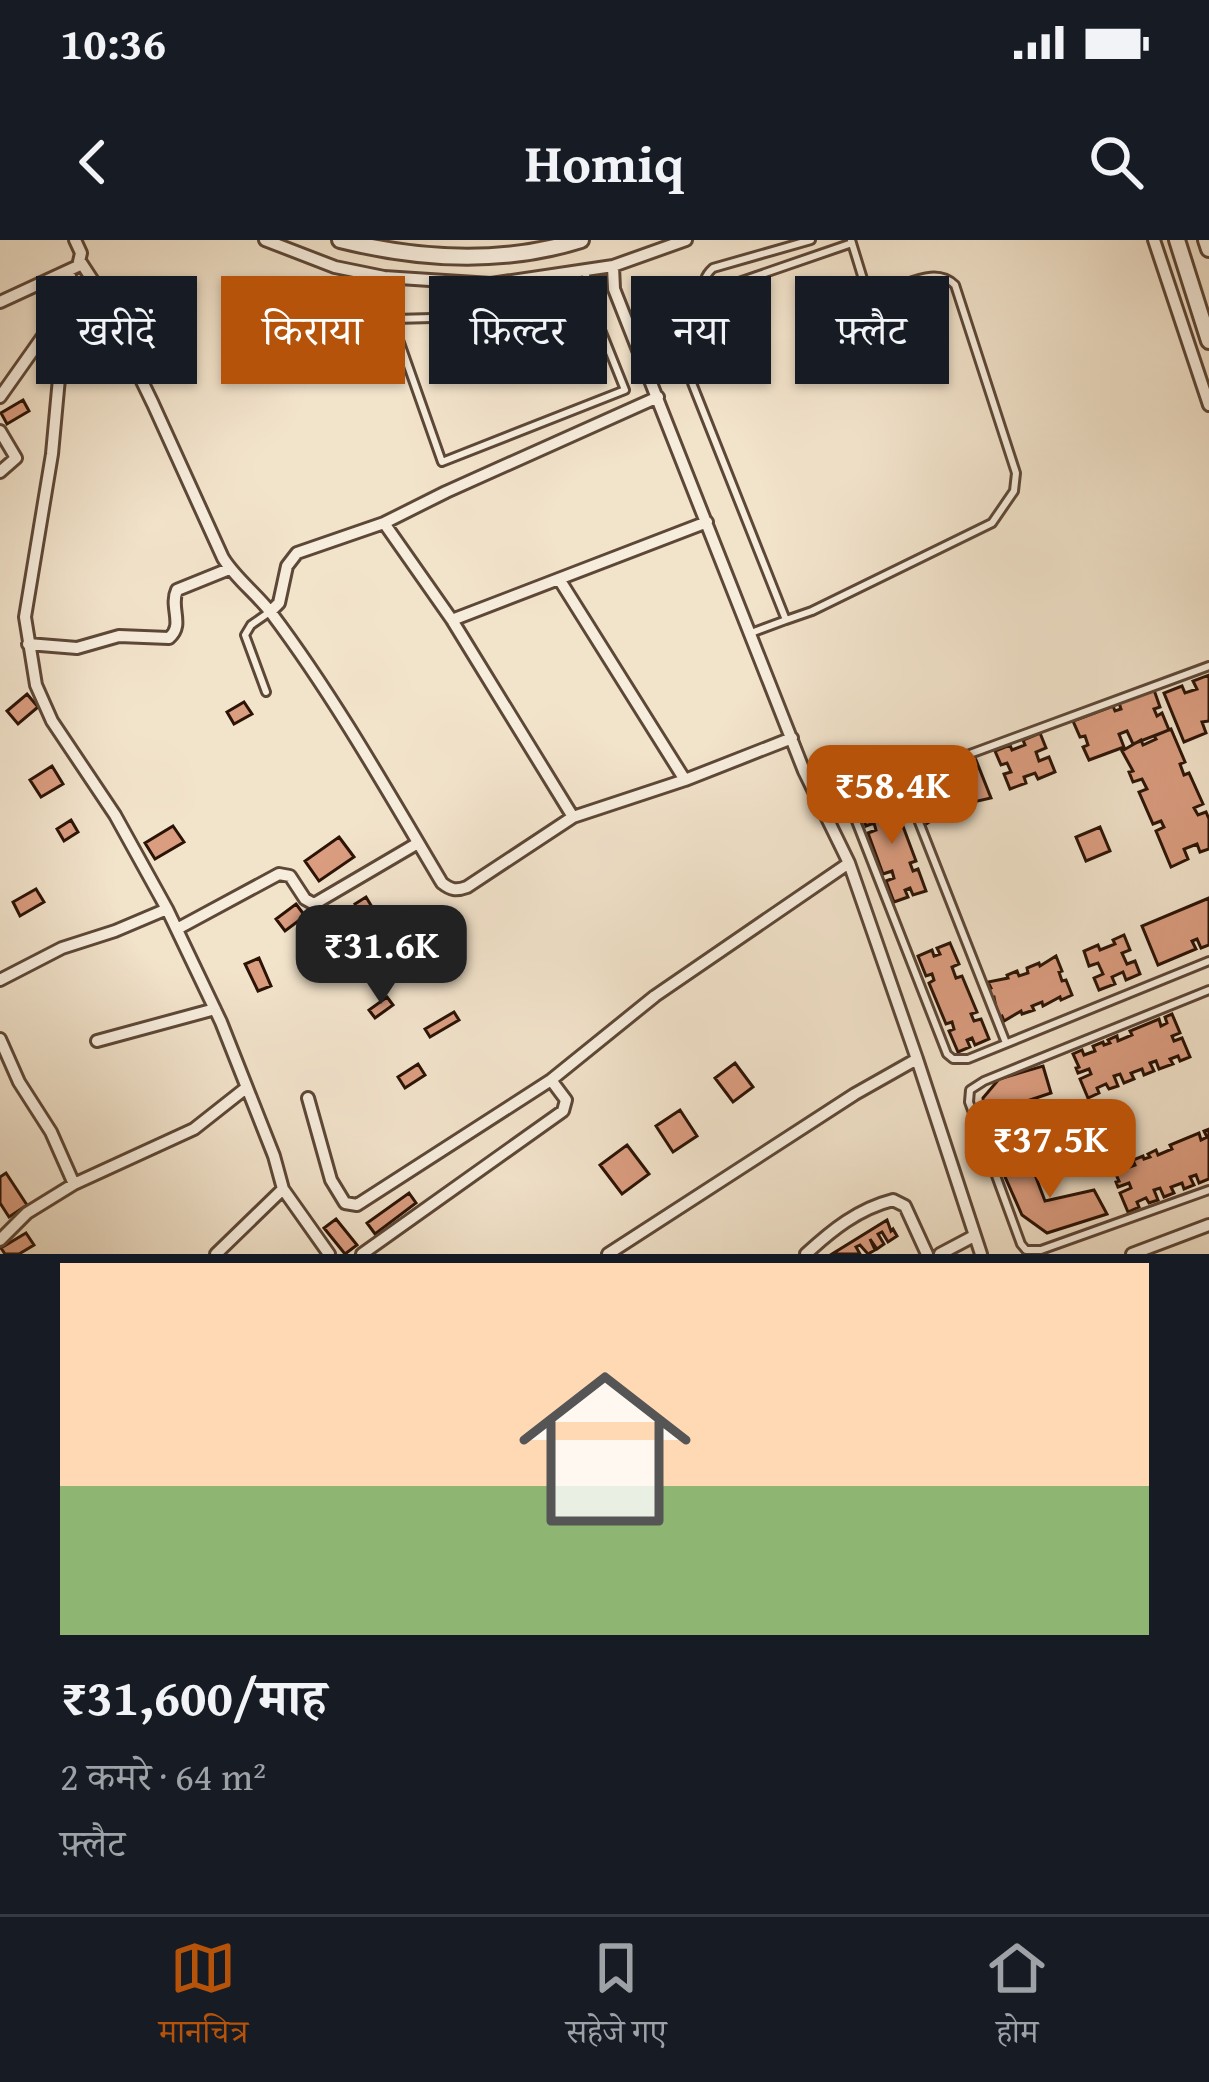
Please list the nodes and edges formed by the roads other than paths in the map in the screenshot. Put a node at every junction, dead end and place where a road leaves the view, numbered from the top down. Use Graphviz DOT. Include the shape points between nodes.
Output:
graph roads {
  1 [pos="75,240"];
  2 [pos="266,240"];
  3 [pos="340,240"];
  4 [pos="581,240"];
  5 [pos="686,240"];
  6 [pos="811,240"];
  7 [pos="1154,240"];
  8 [pos="1177,240"];
  9 [pos="1206,240"];
  10 [pos="852,242"];
  11 [pos="1209,249"];
  12 [pos="80,261"];
  13 [pos="613,266"];
  14 [pos="586,270"];
  15 [pos="69,271"];
  16 [pos="70,276"];
  17 [pos="381,276"];
  18 [pos="587,276"];
  19 [pos="706,276"];
  20 [pos="755,276"];
  21 [pos="405,279"];
  22 [pos="0,302"];
  23 [pos="1209,341"];
  24 [pos="36,346"];
  25 [pos="607,346"];
  26 [pos="405,356"];
  27 [pos="59,384"];
  28 [pos="692,384"];
  29 [pos="0,397"];
  30 [pos="658,397"];
  31 [pos="1209,405"];
  32 [pos="0,431"];
  33 [pos="0,472"];
  34 [pos="707,522"];
  35 [pos="384,523"];
  36 [pos="230,568"];
  37 [pos="559,579"];
  38 [pos="271,611"];
  39 [pos="452,620"];
  40 [pos="786,620"];
  41 [pos="751,633"];
  42 [pos="28,644"];
  43 [pos="1209,666"];
  44 [pos="266,692"];
  45 [pos="792,737"];
  46 [pos="902,778"];
  47 [pos="685,780"];
  48 [pos="573,818"];
  49 [pos="418,843"];
  50 [pos="848,862"];
  51 [pos="167,909"];
  52 [pos="177,929"];
  53 [pos="1209,961"];
  54 [pos="0,980"];
  55 [pos="1209,990"];
  56 [pos="215,1010"];
  57 [pos="0,1039"];
  58 [pos="97,1041"];
  59 [pos="1006,1043"];
  60 [pos="917,1059"];
  61 [pos="551,1080"];
  62 [pos="246,1088"];
  63 [pos="308,1098"];
  64 [pos="74,1184"];
  65 [pos="284,1189"];
  66 [pos="1209,1190"];
  67 [pos="1209,1225"];
  68 [pos="974,1237"];
  69 [pos="0,1240"];
  70 [pos="216,1254"];
  71 [pos="329,1254"];
  72 [pos="362,1254"];
  73 [pos="608,1254"];
  74 [pos="806,1254"];
  75 [pos="927,1254"];
  76 [pos="940,1254"];
  77 [pos="981,1254"];
  78 [pos="1132,1254"];
  1 -- 12 [label="street"];
  2 -- 17 [label="street"];
  3 -- 4 [label="street" via="467,259"];
  5 -- 13 [label="street"];
  6 -- 19 [label="lane"];
  7 -- 31 [label="street"];
  8 -- 23 [label="street"];
  9 -- 11 [label="street"];
  10 -- 20 [label="lane"];
  10 -- 40 [label="lane" via="872,292 934,274 956,285 1016,473 1014,491 992,523"];
  12 -- 15 [label="street"];
  12 -- 36 [label="street"];
  13 -- 14 [label="street"];
  13 -- 30 [label="street" via="614,289"];
  14 -- 18 [label="lane"];
  14 -- 21 [label="street" via="491,284"];
  15 -- 16 [label="street"];
  15 -- 22 [label="street"];
  24 -- 29 [label="street"];
  25 -- 26 [label="lane" via="625,390 442,462"];
  27 -- 42 [label="street" via="25,617"];
  28 -- 40 [label="lane"];
  30 -- 34 [label="street"];
  30 -- 35 [label="street"];
  32 -- 33 [label="street" via="16,458"];
  34 -- 37 [label="street"];
  34 -- 41 [label="street"];
  35 -- 38 [label="street" via="297,553"];
  35 -- 39 [label="street"];
  36 -- 38 [label="street"];
  36 -- 42 [label="street" via="177,590 178,625 169,638 119,636 77,648"];
  37 -- 39 [label="street"];
  37 -- 47 [label="street"];
  38 -- 44 [label="lane" via="245,634"];
  38 -- 49 [label="street"];
  39 -- 48 [label="street"];
  40 -- 41 [label="lane"];
  41 -- 45 [label="street"];
  42 -- 51 [label="street" via="52,722 116,814"];
  43 -- 46 [label="lane"];
  45 -- 47 [label="street"];
  45 -- 50 [label="street"];
  46 -- 59 [label="lane"];
  46 -- 59 [label="lane" via="859,798 854,818 947,1054 959,1060"];
  47 -- 48 [label="street"];
  48 -- 49 [label="street" via="457,891 442,883"];
  49 -- 52 [label="street" via="314,904 279,874"];
  50 -- 60 [label="street"];
  50 -- 61 [label="street" via="655,996"];
  51 -- 52 [label="street"];
  51 -- 54 [label="street"];
  52 -- 56 [label="street"];
  53 -- 59 [label="lane"];
  55 -- 66 [label="lane" via="983,1081 969,1102 1026,1250"];
  56 -- 58 [label="street"];
  56 -- 62 [label="street"];
  57 -- 64 [label="street"];
  60 -- 68 [label="street"];
  60 -- 73 [label="street"];
  61 -- 63 [label="street" via="357,1205 345,1203 331,1180"];
  61 -- 72 [label="street" via="566,1100 563,1111"];
  62 -- 64 [label="street" via="194,1130"];
  62 -- 65 [label="street"];
  64 -- 69 [label="street"];
  65 -- 70 [label="street"];
  65 -- 71 [label="street"];
  67 -- 78 [label="street"];
  68 -- 76 [label="street"];
  68 -- 77 [label="street"];
  74 -- 75 [label="street" via="849,1218 893,1200 905,1206"];
}
